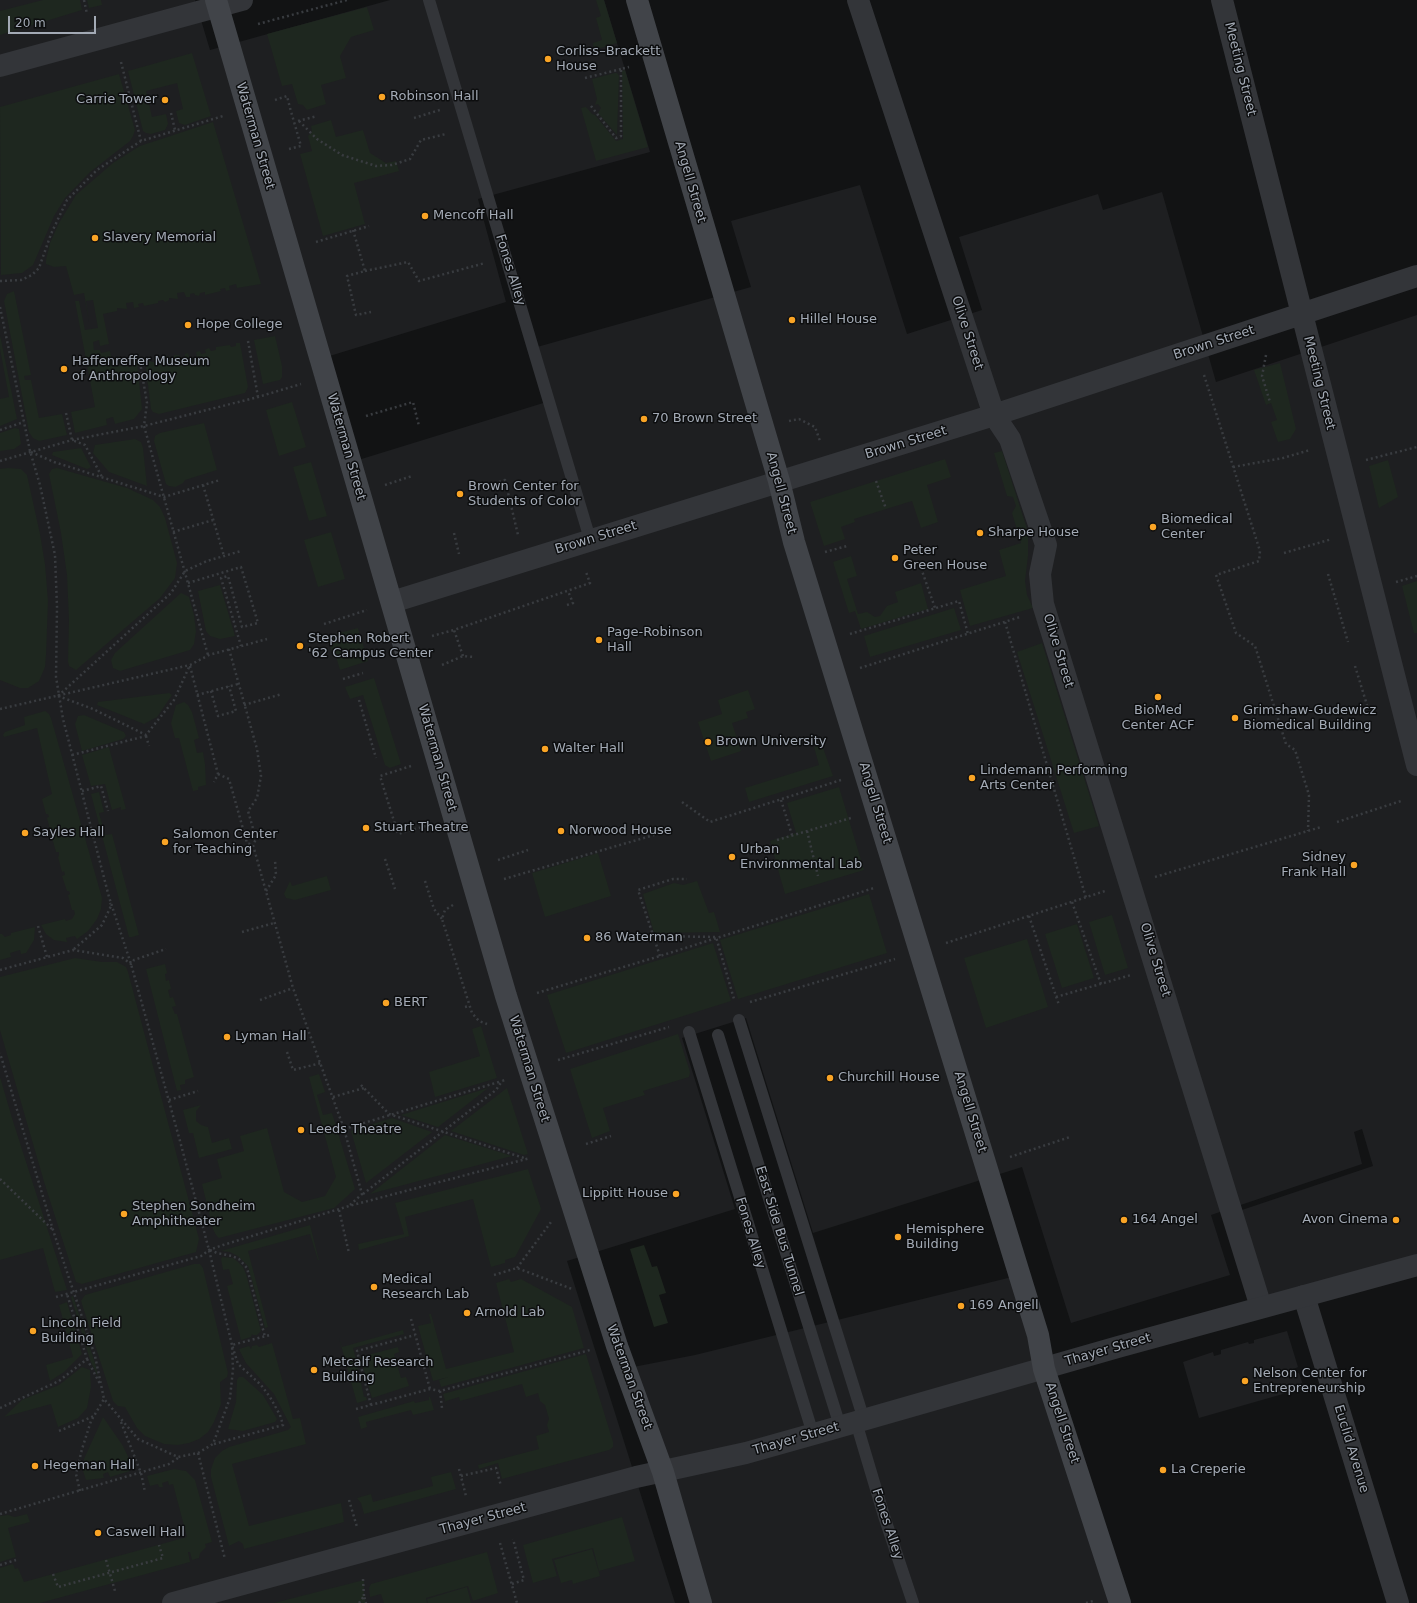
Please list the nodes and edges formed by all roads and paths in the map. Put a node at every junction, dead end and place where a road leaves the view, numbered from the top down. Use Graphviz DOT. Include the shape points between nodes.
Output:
graph roads {
  1 [pos="84,0"];
  2 [pos="242,0"];
  3 [pos="347,0"];
  4 [pos="429,0"];
  5 [pos="637,0"];
  6 [pos="858,0"];
  7 [pos="1222,0"];
  8 [pos="217,3"];
  9 [pos="88,14"];
  10 [pos="258,24"];
  11 [pos="121,62"];
  12 [pos="0,66"];
  13 [pos="629,66"];
  14 [pos="620,69"];
  15 [pos="586,78"];
  16 [pos="274,100"];
  17 [pos="591,106"];
  18 [pos="171,113"];
  19 [pos="223,116"];
  20 [pos="317,116"];
  21 [pos="444,116"];
  22 [pos="414,118"];
  23 [pos="299,121"];
  24 [pos="294,122"];
  25 [pos="447,127"];
  26 [pos="175,130"];
  27 [pos="141,141"];
  28 [pos="289,149"];
  29 [pos="369,226"];
  30 [pos="353,230"];
  31 [pos="316,242"];
  32 [pos="506,258"];
  33 [pos="365,271"];
  34 [pos="1417,276"];
  35 [pos="0,281"];
  36 [pos="0,307"];
  37 [pos="371,312"];
  38 [pos="1302,314"];
  39 [pos="248,341"];
  40 [pos="1266,355"];
  41 [pos="140,362"];
  42 [pos="1204,375"];
  43 [pos="305,383"];
  44 [pos="258,397"];
  45 [pos="1270,402"];
  46 [pos="66,413"];
  47 [pos="994,415"];
  48 [pos="366,416"];
  49 [pos="787,421"];
  50 [pos="24,422"];
  51 [pos="144,426"];
  52 [pos="419,426"];
  53 [pos="0,430"];
  54 [pos="72,440"];
  55 [pos="820,444"];
  56 [pos="1417,447"];
  57 [pos="1310,450"];
  58 [pos="30,451"];
  59 [pos="0,461"];
  60 [pos="1363,461"];
  61 [pos="1233,467"];
  62 [pos="412,476"];
  63 [pos="103,477"];
  64 [pos="220,480"];
  65 [pos="779,481"];
  66 [pos="876,481"];
  67 [pos="498,482"];
  68 [pos="385,485"];
  69 [pos="203,486"];
  70 [pos="164,496"];
  71 [pos="886,509"];
  72 [pos="213,520"];
  73 [pos="173,532"];
  74 [pos="454,533"];
  75 [pos="518,535"];
  76 [pos="590,539"];
  77 [pos="1332,539"];
  78 [pos="847,546"];
  79 [pos="241,551"];
  80 [pos="825,552"];
  81 [pos="1284,553"];
  82 [pos="459,554"];
  83 [pos="224,556"];
  84 [pos="921,568"];
  85 [pos="185,572"];
  86 [pos="586,572"];
  87 [pos="1328,574"];
  88 [pos="1417,576"];
  89 [pos="1396,582"];
  90 [pos="188,584"];
  91 [pos="568,590"];
  92 [pos="382,605"];
  93 [pos="567,605"];
  94 [pos="935,608"];
  95 [pos="1045,609"];
  96 [pos="1005,622"];
  97 [pos="324,624"];
  98 [pos="454,630"];
  99 [pos="850,634"];
  100 [pos="968,634"];
  101 [pos="432,636"];
  102 [pos="267,639"];
  103 [pos="1348,642"];
  104 [pos="241,646"];
  105 [pos="229,649"];
  106 [pos="208,655"];
  107 [pos="463,656"];
  108 [pos="474,657"];
  109 [pos="190,665"];
  110 [pos="442,665"];
  111 [pos="1355,666"];
  112 [pos="860,668"];
  113 [pos="363,673"];
  114 [pos="343,679"];
  115 [pos="238,684"];
  116 [pos="229,686"];
  117 [pos="211,691"];
  118 [pos="197,694"];
  119 [pos="282,694"];
  120 [pos="58,696"];
  121 [pos="359,700"];
  122 [pos="244,705"];
  123 [pos="1367,705"];
  124 [pos="0,709"];
  125 [pos="146,736"];
  126 [pos="149,746"];
  127 [pos="72,755"];
  128 [pos="376,758"];
  129 [pos="419,764"];
  130 [pos="1417,765"];
  131 [pos="218,774"];
  132 [pos="845,779"];
  133 [pos="214,782"];
  134 [pos="82,790"];
  135 [pos="781,800"];
  136 [pos="1401,801"];
  137 [pos="682,802"];
  138 [pos="108,811"];
  139 [pos="857,816"];
  140 [pos="437,822"];
  141 [pos="1337,822"];
  142 [pos="1321,827"];
  143 [pos="671,830"];
  144 [pos="806,831"];
  145 [pos="1308,831"];
  146 [pos="792,835"];
  147 [pos="777,840"];
  148 [pos="253,845"];
  149 [pos="528,850"];
  150 [pos="385,859"];
  151 [pos="275,860"];
  152 [pos="498,860"];
  153 [pos="818,876"];
  154 [pos="1150,878"];
  155 [pos="504,880"];
  156 [pos="687,880"];
  157 [pos="425,881"];
  158 [pos="879,887"];
  159 [pos="395,889"];
  160 [pos="1109,890"];
  161 [pos="266,892"];
  162 [pos="109,897"];
  163 [pos="1086,898"];
  164 [pos="1072,902"];
  165 [pos="454,905"];
  166 [pos="1029,916"];
  167 [pos="442,919"];
  168 [pos="274,923"];
  169 [pos="38,926"];
  170 [pos="242,932"];
  171 [pos="653,936"];
  172 [pos="716,937"];
  173 [pos="941,944"];
  174 [pos="166,949"];
  175 [pos="74,950"];
  176 [pos="660,956"];
  177 [pos="47,957"];
  178 [pos="132,964"];
  179 [pos="0,970"];
  180 [pos="1137,973"];
  181 [pos="1101,984"];
  182 [pos="293,988"];
  183 [pos="537,993"];
  184 [pos="1056,997"];
  185 [pos="260,1000"];
  186 [pos="1059,1005"];
  187 [pos="470,1006"];
  188 [pos="736,1006"];
  189 [pos="465,1007"];
  190 [pos="739,1020"];
  191 [pos="479,1021"];
  192 [pos="689,1032"];
  193 [pos="718,1035"];
  194 [pos="287,1052"];
  195 [pos="0,1053"];
  196 [pos="320,1063"];
  197 [pos="509,1079"];
  198 [pos="502,1081"];
  199 [pos="361,1084"];
  200 [pos="364,1088"];
  201 [pos="198,1091"];
  202 [pos="333,1097"];
  203 [pos="169,1100"];
  204 [pos="389,1114"];
  205 [pos="344,1129"];
  206 [pos="442,1131"];
  207 [pos="612,1136"];
  208 [pos="1070,1137"];
  209 [pos="586,1144"];
  210 [pos="1010,1157"];
  211 [pos="0,1179"];
  212 [pos="362,1194"];
  213 [pos="349,1206"];
  214 [pos="339,1210"];
  215 [pos="553,1218"];
  216 [pos="53,1230"];
  217 [pos="209,1250"];
  218 [pos="349,1253"];
  219 [pos="1417,1265"];
  220 [pos="517,1268"];
  221 [pos="494,1275"];
  222 [pos="576,1291"];
  223 [pos="75,1292"];
  224 [pos="67,1294"];
  225 [pos="1304,1296"];
  226 [pos="56,1297"];
  227 [pos="1261,1307"];
  228 [pos="411,1319"];
  229 [pos="270,1335"];
  230 [pos="416,1335"];
  231 [pos="265,1337"];
  232 [pos="232,1345"];
  233 [pos="592,1349"];
  234 [pos="87,1359"];
  235 [pos="1044,1369"];
  236 [pos="102,1387"];
  237 [pos="430,1389"];
  238 [pos="440,1391"];
  239 [pos="104,1399"];
  240 [pos="371,1405"];
  241 [pos="0,1408"];
  242 [pos="442,1408"];
  243 [pos="356,1410"];
  244 [pos="94,1416"];
  245 [pos="120,1419"];
  246 [pos="853,1423"];
  247 [pos="59,1431"];
  248 [pos="813,1434"];
  249 [pos="213,1444"];
  250 [pos="198,1453"];
  251 [pos="178,1457"];
  252 [pos="459,1470"];
  253 [pos="663,1472"];
  254 [pos="142,1473"];
  255 [pos="461,1476"];
  256 [pos="501,1486"];
  257 [pos="80,1491"];
  258 [pos="145,1492"];
  259 [pos="466,1496"];
  260 [pos="0,1514"];
  261 [pos="513,1539"];
  262 [pos="500,1543"];
  263 [pos="159,1545"];
  264 [pos="225,1559"];
  265 [pos="16,1560"];
  266 [pos="106,1560"];
  267 [pos="0,1565"];
  268 [pos="110,1573"];
  269 [pos="53,1574"];
  270 [pos="512,1584"];
  271 [pos="115,1591"];
  272 [pos="173,1603"];
  273 [pos="359,1603"];
  274 [pos="366,1603"];
  275 [pos="517,1603"];
  276 [pos="701,1603"];
  277 [pos="913,1603"];
  278 [pos="1120,1603"];
  279 [pos="1398,1603"];
  1 -- 9 [label="path"];
  2 -- 8 [label="street"];
  3 -- 10 [label="path"];
  4 -- 32 [label="lane, Fones Alley"];
  5 -- 65 [label="main road, Angell Street"];
  6 -- 47 [label="street, Olive Street"];
  7 -- 38 [label="street, Meeting Street"];
  8 -- 12 [label="street"];
  8 -- 92 [label="main road, Waterman Street"];
  11 -- 27 [label="path"];
  13 -- 14 [label="path"];
  14 -- 15 [label="path"];
  14 -- 17 [label="path" via="620,136 616,138"];
  16 -- 24 [label="path" via="287,96"];
  18 -- 26 [label="path"];
  19 -- 26 [label="path"];
  20 -- 23 [label="path"];
  21 -- 22 [label="path" via="442,110"];
  23 -- 24 [label="path"];
  23 -- 25 [label="path" via="317,138 342,155 376,166 410,160 422,140 448,133"];
  24 -- 28 [label="path" via="302,146"];
  26 -- 27 [label="path"];
  27 -- 35 [label="path" via="97,170 67,200 36,272 21,280"];
  29 -- 30 [label="path"];
  30 -- 31 [label="path"];
  30 -- 33 [label="path"];
  32 -- 33 [label="path" via="419,281 408,262"];
  32 -- 76 [label="lane, Fones Alley"];
  33 -- 37 [label="path" via="347,276 356,316"];
  34 -- 38 [label="street, Brown Street"];
  36 -- 50 [label="path"];
  38 -- 47 [label="street, Brown Street"];
  38 -- 130 [label="street, Meeting Street"];
  39 -- 44 [label="path"];
  40 -- 45 [label="path" via="1262,376"];
  41 -- 51 [label="path" via="147,403"];
  42 -- 61 [label="path"];
  43 -- 44 [label="path"];
  44 -- 51 [label="path"];
  46 -- 54 [label="path"];
  47 -- 65 [label="street, Brown Street"];
  47 -- 95 [label="street, Olive Street" via="1010,439 1046,545 1040,574"];
  48 -- 52 [label="path" via="413,402"];
  49 -- 55 [label="path" via="799,419 815,427"];
  50 -- 53 [label="path"];
  50 -- 58 [label="path"];
  51 -- 54 [label="path"];
  51 -- 70 [label="path"];
  54 -- 58 [label="path"];
  54 -- 63 [label="path" via="85,446"];
  56 -- 60 [label="path"];
  57 -- 61 [label="path"];
  58 -- 59 [label="path"];
  58 -- 63 [label="path" via="54,462"];
  58 -- 120 [label="path" via="40,485 54,555"];
  61 -- 145 [label="path" via="1260,551 1259,561 1216,575 1236,633 1255,646 1286,744 1295,750 1309,795"];
  62 -- 68 [label="path"];
  63 -- 70 [label="path"];
  64 -- 69 [label="path"];
  65 -- 76 [label="street, Brown Street"];
  65 -- 235 [label="main road, Angell Street" via="796,550 1038,1335"];
  66 -- 71 [label="path"];
  67 -- 75 [label="path" via="505,480"];
  69 -- 70 [label="path"];
  69 -- 72 [label="path"];
  70 -- 73 [label="path"];
  72 -- 73 [label="path"];
  72 -- 83 [label="path"];
  73 -- 85 [label="path"];
  74 -- 82 [label="path"];
  76 -- 92 [label="street, Brown Street"];
  77 -- 81 [label="path"];
  78 -- 80 [label="path"];
  79 -- 83 [label="path"];
  83 -- 85 [label="path"];
  84 -- 94 [label="path"];
  85 -- 90 [label="path"];
  85 -- 120 [label="path" via="171,593"];
  86 -- 91 [label="path" via="590,583"];
  87 -- 103 [label="path"];
  88 -- 89 [label="path"];
  90 -- 104 [label="path" via="241,567 258,623 242,627 228,576 221,578"];
  90 -- 106 [label="path"];
  91 -- 93 [label="path" via="573,603"];
  91 -- 98 [label="path"];
  92 -- 97 [label="path"];
  92 -- 253 [label="main road, Waterman Street" via="617,1346"];
  94 -- 99 [label="path"];
  94 -- 100 [label="path" via="959,601"];
  95 -- 96 [label="path"];
  95 -- 227 [label="street, Olive Street"];
  96 -- 100 [label="path"];
  96 -- 163 [label="path"];
  98 -- 101 [label="path"];
  98 -- 107 [label="path"];
  100 -- 112 [label="path"];
  102 -- 104 [label="path"];
  104 -- 105 [label="path"];
  105 -- 106 [label="path"];
  105 -- 115 [label="path"];
  106 -- 109 [label="path"];
  107 -- 108 [label="path"];
  107 -- 110 [label="path"];
  109 -- 118 [label="path"];
  109 -- 120 [label="path"];
  109 -- 125 [label="path" via="174,700"];
  111 -- 123 [label="path"];
  113 -- 114 [label="path"];
  115 -- 116 [label="path"];
  115 -- 122 [label="path"];
  116 -- 117 [label="path"];
  116 -- 117 [label="path" via="236,711 230,713 218,716"];
  117 -- 118 [label="path"];
  118 -- 131 [label="path"];
  119 -- 122 [label="path"];
  120 -- 124 [label="path"];
  120 -- 125 [label="path" via="93,709"];
  120 -- 127 [label="path"];
  121 -- 128 [label="path"];
  122 -- 148 [label="path" via="257,748 261,776 257,798 248,811 256,839"];
  125 -- 126 [label="path"];
  125 -- 127 [label="path"];
  127 -- 134 [label="path"];
  129 -- 140 [label="path" via="380,776 398,834"];
  131 -- 133 [label="path"];
  131 -- 148 [label="path" via="229,779 247,843"];
  132 -- 135 [label="path"];
  134 -- 138 [label="path" via="101,786"];
  134 -- 162 [label="path"];
  135 -- 137 [label="path" via="710,822"];
  135 -- 146 [label="path"];
  136 -- 141 [label="path"];
  139 -- 144 [label="path"];
  142 -- 145 [label="path"];
  143 -- 155 [label="path"];
  144 -- 146 [label="path"];
  144 -- 153 [label="path"];
  145 -- 154 [label="path"];
  146 -- 147 [label="path"];
  148 -- 161 [label="path"];
  149 -- 152 [label="path"];
  150 -- 159 [label="path"];
  151 -- 161 [label="path" via="276,875"];
  156 -- 171 [label="path" via="673,879 638,890"];
  157 -- 167 [label="path" via="434,909"];
  158 -- 172 [label="path"];
  160 -- 163 [label="path"];
  161 -- 168 [label="path"];
  162 -- 175 [label="path" via="111,906 106,920"];
  162 -- 178 [label="path"];
  163 -- 164 [label="path"];
  164 -- 166 [label="path"];
  164 -- 181 [label="path"];
  165 -- 167 [label="path" via="445,910"];
  166 -- 173 [label="path"];
  166 -- 184 [label="path"];
  167 -- 187 [label="path"];
  168 -- 170 [label="path"];
  168 -- 182 [label="path"];
  169 -- 177 [label="path"];
  171 -- 172 [label="path"];
  171 -- 176 [label="path"];
  172 -- 176 [label="path"];
  172 -- 188 [label="path"];
  174 -- 178 [label="path" via="134,960"];
  175 -- 177 [label="path"];
  175 -- 178 [label="path" via="123,958"];
  176 -- 183 [label="path"];
  177 -- 179 [label="path"];
  178 -- 203 [label="path"];
  180 -- 181 [label="path"];
  181 -- 184 [label="path"];
  182 -- 185 [label="path"];
  182 -- 196 [label="path"];
  184 -- 186 [label="path"];
  187 -- 189 [label="path"];
  187 -- 191 [label="path"];
  190 -- 246 [label="lane, Fones Alley"];
  192 -- 248 [label="lane, Fones Alley"];
  193 -- 246 [label="lane, East Side Bus Tunnel"];
  194 -- 196 [label="path" via="293,1070"];
  195 -- 216 [label="path"];
  196 -- 202 [label="path"];
  197 -- 198 [label="path"];
  198 -- 204 [label="path"];
  198 -- 206 [label="path" via="496,1090"];
  199 -- 200 [label="path"];
  200 -- 202 [label="path"];
  200 -- 204 [label="path"];
  201 -- 203 [label="path"];
  202 -- 205 [label="path"];
  203 -- 217 [label="path"];
  204 -- 205 [label="path"];
  204 -- 206 [label="path"];
  205 -- 212 [label="path"];
  206 -- 212 [label="path"];
  206 -- 213 [label="path" via="528,1159"];
  207 -- 209 [label="path"];
  208 -- 210 [label="path"];
  211 -- 216 [label="path"];
  212 -- 213 [label="path"];
  213 -- 214 [label="path"];
  214 -- 217 [label="path"];
  214 -- 218 [label="path"];
  215 -- 220 [label="path"];
  216 -- 223 [label="path"];
  217 -- 223 [label="path" via="201,1256"];
  217 -- 231 [label="path" via="239,1259 247,1268"];
  217 -- 232 [label="path"];
  219 -- 225 [label="street, Thayer Street"];
  220 -- 221 [label="path"];
  220 -- 222 [label="path"];
  223 -- 224 [label="path"];
  223 -- 236 [label="path"];
  224 -- 226 [label="path"];
  224 -- 234 [label="path"];
  225 -- 227 [label="street, Thayer Street"];
  225 -- 279 [label="street, Euclid Avenue"];
  227 -- 235 [label="street, Thayer Street"];
  228 -- 230 [label="path"];
  229 -- 231 [label="path"];
  230 -- 237 [label="path"];
  230 -- 240 [label="path" via="357,1351"];
  231 -- 232 [label="path"];
  232 -- 249 [label="path" via="230,1398"];
  232 -- 249 [label="path" via="238,1364 270,1397 283,1425"];
  233 -- 238 [label="path"];
  234 -- 236 [label="path"];
  234 -- 241 [label="path" via="59,1381"];
  235 -- 246 [label="street, Thayer Street"];
  235 -- 278 [label="main road, Angell Street"];
  236 -- 239 [label="path"];
  237 -- 238 [label="path"];
  237 -- 240 [label="path"];
  238 -- 242 [label="path"];
  239 -- 244 [label="path"];
  239 -- 245 [label="path"];
  240 -- 243 [label="path"];
  244 -- 247 [label="path"];
  244 -- 257 [label="path" via="76,1474"];
  245 -- 251 [label="path" via="138,1439"];
  245 -- 254 [label="path"];
  246 -- 248 [label="street, Thayer Street"];
  246 -- 277 [label="lane, Fones Alley"];
  248 -- 253 [label="street, Thayer Street"];
  249 -- 250 [label="path"];
  250 -- 251 [label="path"];
  250 -- 264 [label="path"];
  251 -- 254 [label="path" via="169,1464"];
  252 -- 255 [label="path"];
  253 -- 272 [label="street, Thayer Street" via="636,1477"];
  253 -- 276 [label="main road, Waterman Street"];
  254 -- 257 [label="path"];
  254 -- 258 [label="path"];
  255 -- 256 [label="path" via="496,1468"];
  255 -- 259 [label="path"];
  257 -- 260 [label="path"];
  261 -- 270 [label="path" via="524,1580"];
  262 -- 270 [label="path"];
  263 -- 268 [label="path" via="163,1558"];
  265 -- 267 [label="path"];
  266 -- 268 [label="path"];
  268 -- 269 [label="path" via="58,1587"];
  268 -- 271 [label="path"];
  270 -- 275 [label="path"];
  273 -- 274 [label="path" via="364,1596"];
}
